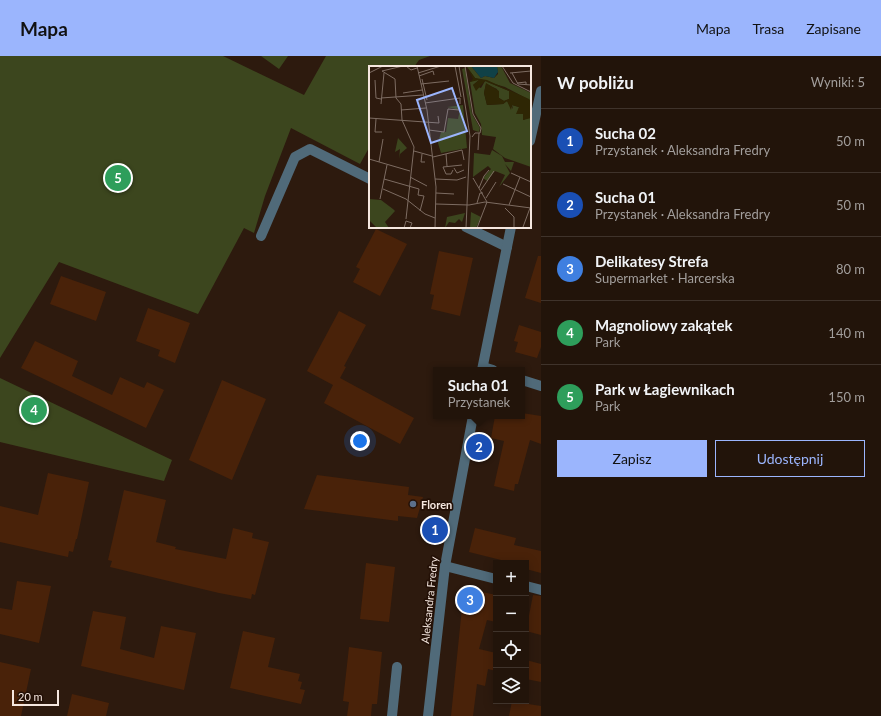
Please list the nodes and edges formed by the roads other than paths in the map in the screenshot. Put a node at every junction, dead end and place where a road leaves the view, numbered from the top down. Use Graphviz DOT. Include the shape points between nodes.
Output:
graph roads {
  1 [pos="541,91"];
  2 [pos="531,136"];
  3 [pos="369,178"];
  4 [pos="468,228"];
  5 [pos="511,228"];
  6 [pos="261,236"];
  7 [pos="507,247"];
  8 [pos="482,367"];
  9 [pos="525,381"];
  10 [pos="541,386"];
  11 [pos="472,419"];
  12 [pos="445,566"];
  13 [pos="493,578"];
  14 [pos="529,587"];
  15 [pos="541,590"];
  16 [pos="397,667"];
  17 [pos="392,716"];
  18 [pos="428,716"];
  1 -- 2 [label="street"];
  3 -- 6 [label="street" via="310,149 295,157"];
  4 -- 7 [label="street"];
  5 -- 7 [label="street"];
  7 -- 8 [label="street"];
  9 -- 10 [label="street"];
  11 -- 12 [label="street, Aleksandra Fredry"];
  12 -- 13 [label="street"];
  12 -- 18 [label="street, Aleksandra Fredry"];
  14 -- 15 [label="street"];
  16 -- 17 [label="street"];
}
